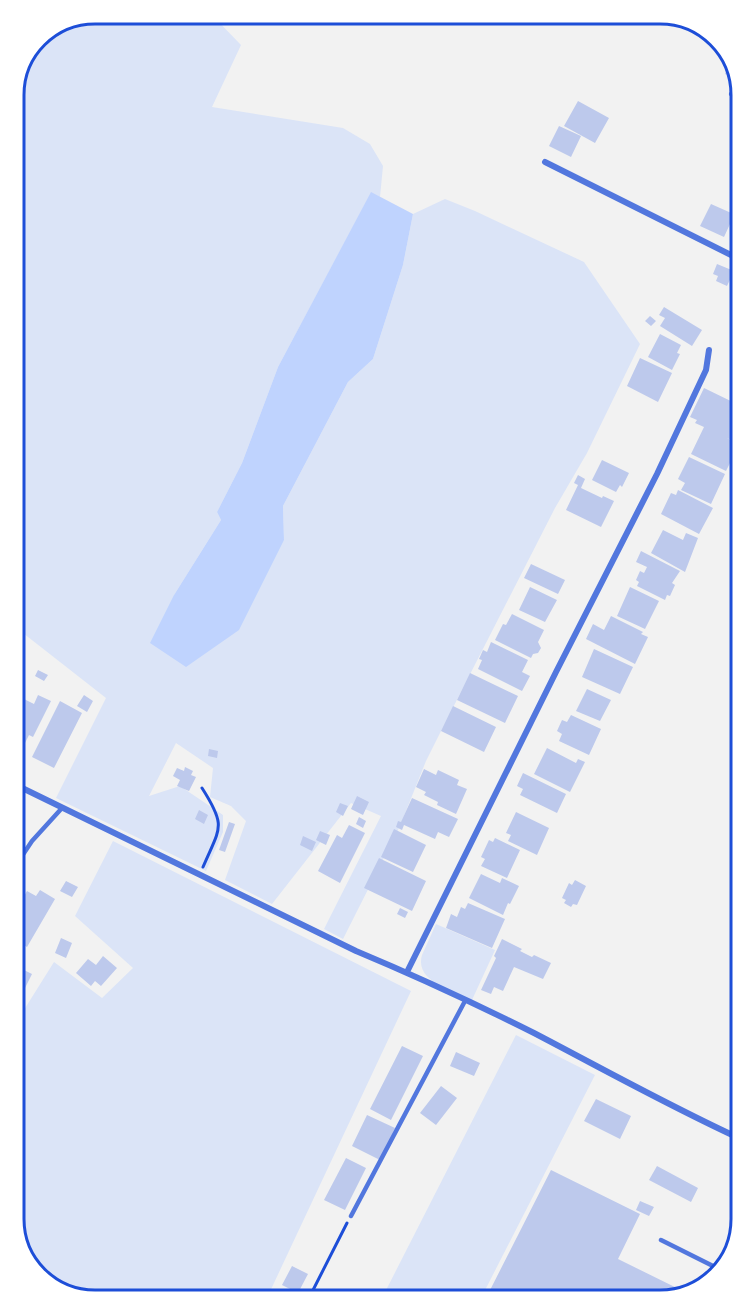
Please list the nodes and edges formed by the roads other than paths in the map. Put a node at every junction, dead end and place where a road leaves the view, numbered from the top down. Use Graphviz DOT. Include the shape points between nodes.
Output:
graph roads {
  1 [pos="545,162"];
  2 [pos="731,255"];
  3 [pos="709,350"];
  4 [pos="24,789"];
  5 [pos="62,808"];
  6 [pos="24,853"];
  7 [pos="407,972"];
  8 [pos="465,1001"];
  9 [pos="731,1134"];
  10 [pos="351,1216"];
  11 [pos="661,1240"];
  12 [pos="713,1266"];
  1 -- 2 [label="street"];
  3 -- 7 [label="street" via="706,369 657,474"];
  4 -- 5 [label="street"];
  5 -- 6 [label="lane"];
  5 -- 7 [label="street"];
  7 -- 8 [label="street"];
  8 -- 9 [label="street"];
  8 -- 10 [label="lane"];
  11 -- 12 [label="lane"];
}
